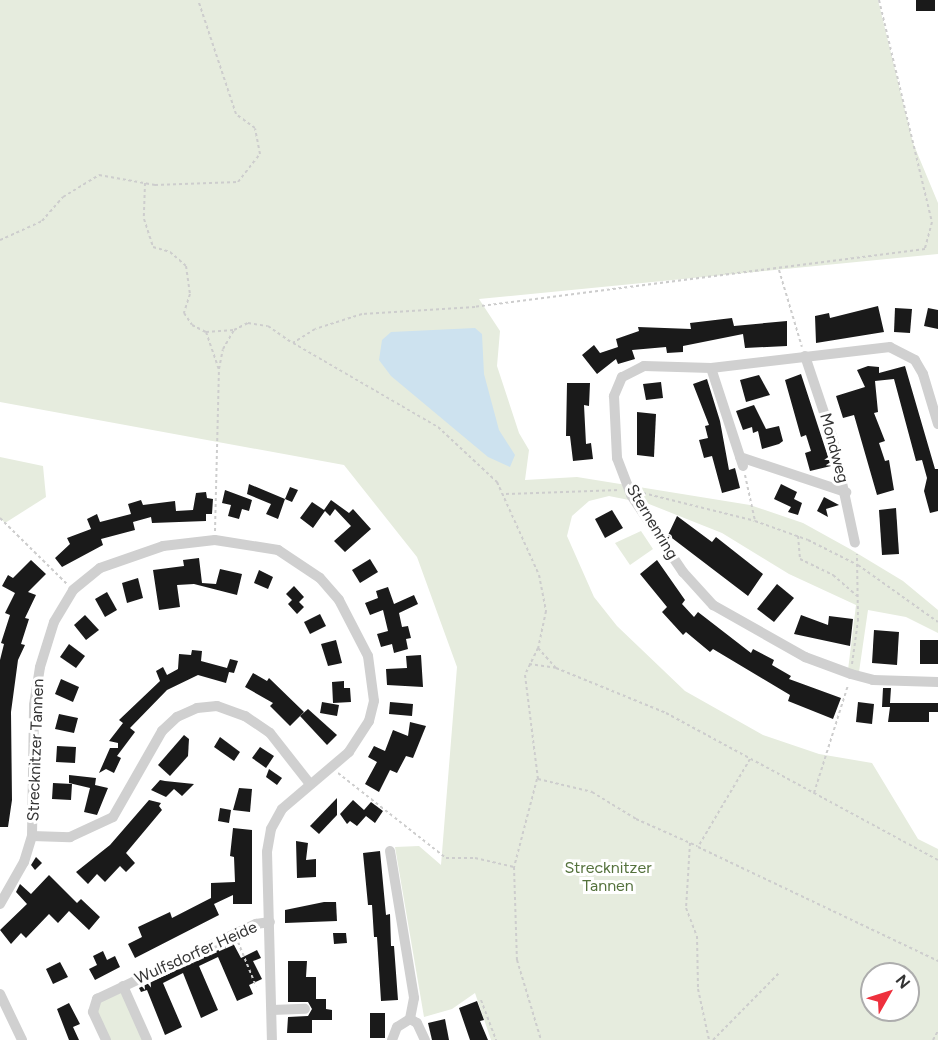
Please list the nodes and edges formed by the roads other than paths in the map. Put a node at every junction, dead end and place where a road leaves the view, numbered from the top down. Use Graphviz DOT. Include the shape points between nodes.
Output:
graph roads {
  1 [pos="805,356"];
  2 [pos="711,368"];
  3 [pos="938,424"];
  4 [pos="846,492"];
  5 [pos="855,543"];
  6 [pos="938,682"];
  7 [pos="310,784"];
  8 [pos="32,836"];
  9 [pos="390,851"];
  10 [pos="0,904"];
  11 [pos="270,922"];
  12 [pos="123,986"];
  13 [pos="0,994"];
  14 [pos="306,1009"];
  15 [pos="272,1010"];
  16 [pos="410,1019"];
  17 [pos="22,1040"];
  18 [pos="106,1040"];
  19 [pos="147,1040"];
  20 [pos="272,1040"];
  21 [pos="392,1040"];
  22 [pos="425,1040"];
  1 -- 2 [label="street, Sternenring"];
  1 -- 3 [label="street, Sternenring" via="890,347 906,352 923,374"];
  1 -- 4 [label="street, Mondweg"];
  2 -- 4 [label="street" via="741,461"];
  2 -- 6 [label="street, Sternenring" via="645,366 622,377 614,396 617,458 629,490 673,558 713,604 806,657 873,680"];
  4 -- 5 [label="street, Mondweg"];
  7 -- 8 [label="street" via="270,733 245,716 217,706 197,708 177,717 162,731 112,817 70,837"];
  7 -- 8 [label="street, Strecknitzer Tannen" via="332,768 361,736 374,701 370,667 357,632 339,600 299,561 257,544 191,541 122,557 100,568 73,590 54,622 40,667 34,705"];
  7 -- 11 [label="street, Strecknitzer Tannen" via="282,809 271,829 267,852"];
  8 -- 10 [label="street, Strecknitzer Tannen" via="24,862"];
  9 -- 16 [label="street" via="414,998"];
  11 -- 12 [label="street, Wulfsdorfer Heide" via="234,934"];
  11 -- 15 [label="street, Strecknitzer Tannen"];
  12 -- 18 [label="street, Wulfsdorfer Heide" via="94,1004 93,1012"];
  12 -- 19 [label="street, Wulfsdorfer Heide"];
  13 -- 17 [label="street"];
  14 -- 15 [label="street"];
  15 -- 20 [label="street, Strecknitzer Tannen"];
  16 -- 21 [label="street" via="397,1027"];
  16 -- 22 [label="street" via="417,1023"];
}
